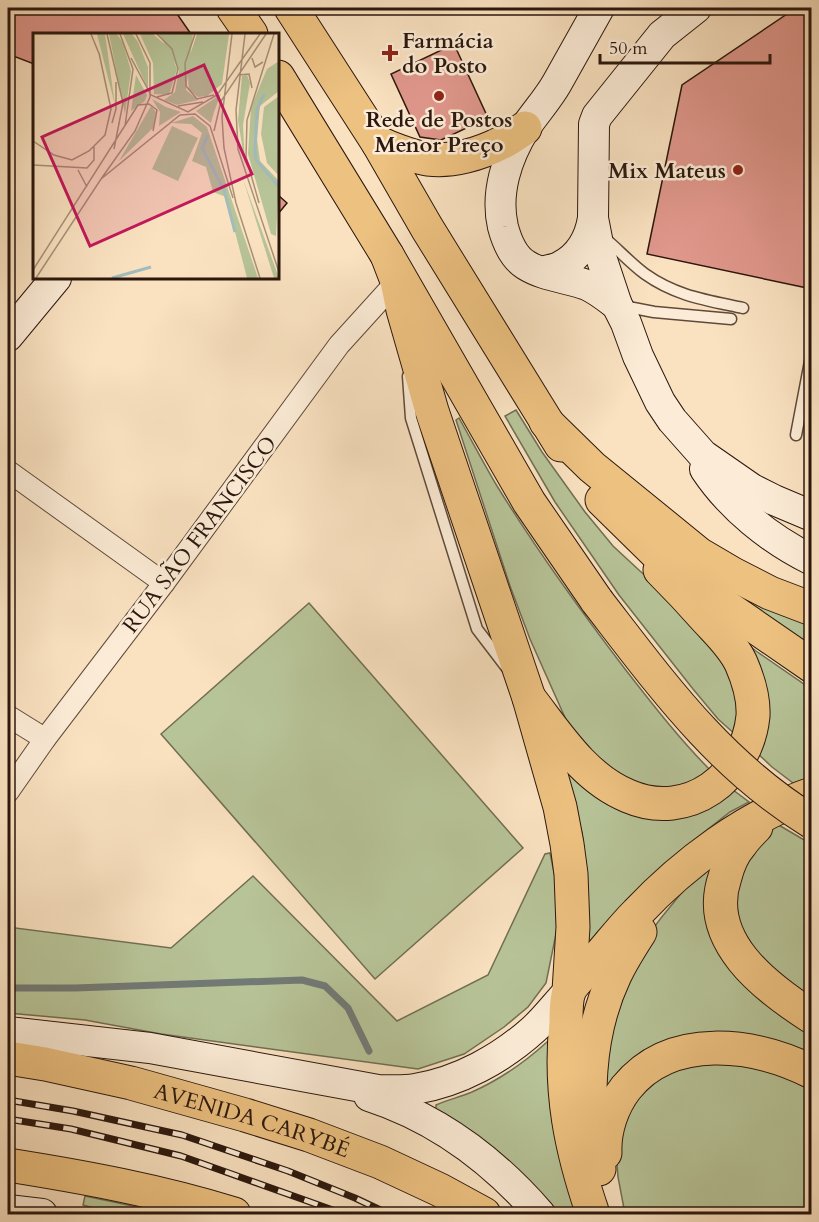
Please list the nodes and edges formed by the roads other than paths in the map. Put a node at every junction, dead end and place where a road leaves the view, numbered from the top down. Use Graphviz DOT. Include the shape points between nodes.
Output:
graph roads {
  1 [pos="232,8"];
  2 [pos="291,8"];
  3 [pos="599,8"];
  4 [pos="696,8"];
  5 [pos="661,21"];
  6 [pos="250,33"];
  7 [pos="279,79"];
  8 [pos="525,128"];
  9 [pos="378,143"];
  10 [pos="594,223"];
  11 [pos="542,272"];
  12 [pos="55,279"];
  13 [pos="396,282"];
  14 [pos="617,305"];
  15 [pos="743,308"];
  16 [pos="13,319"];
  17 [pos="731,319"];
  18 [pos="812,351"];
  19 [pos="672,420"];
  20 [pos="546,422"];
  21 [pos="796,435"];
  22 [pos="8,471"];
  23 [pos="598,496"];
  24 [pos="812,516"];
  25 [pos="812,560"];
  26 [pos="164,583"];
  27 [pos="812,609"];
  28 [pos="812,666"];
  29 [pos="529,698"];
  30 [pos="8,716"];
  31 [pos="45,739"];
  32 [pos="8,792"];
  33 [pos="812,794"];
  34 [pos="780,806"];
  35 [pos="812,822"];
  36 [pos="714,846"];
  37 [pos="569,991"];
  38 [pos="812,1017"];
  39 [pos="8,1032"];
  40 [pos="8,1058"];
  41 [pos="812,1072"];
  42 [pos="309,1077"];
  43 [pos="8,1165"];
  44 [pos="8,1210"];
  45 [pos="604,1210"];
  46 [pos="42,1215"];
  47 [pos="234,1215"];
  48 [pos="484,1215"];
  49 [pos="540,1215"];
  1 -- 6 [label="main road"];
  2 -- 9 [label="main road"];
  3 -- 8 [label="main road" via="556,86"];
  4 -- 5 [label="main road"];
  5 -- 10 [label="main road" via="594,124"];
  7 -- 13 [label="main road"];
  8 -- 9 [label="main road" via="502,143 450,159 427,159"];
  8 -- 11 [label="main road" via="505,172 501,217 514,253 526,265"];
  9 -- 20 [label="main road"];
  10 -- 11 [label="main road" via="578,252 561,266"];
  10 -- 14 [label="main road"];
  10 -- 15 [label="lane" via="645,273 674,291"];
  11 -- 14 [label="main road" via="587,285"];
  12 -- 16 [label="main road"];
  13 -- 26 [label="street, RUA SÃO FRANCISCO" via="339,345"];
  13 -- 29 [label="main road" via="432,411"];
  13 -- 35 [label="main road, bridge" via="529,502 597,601 713,744 753,780"];
  14 -- 17 [label="lane"];
  14 -- 19 [label="main road" via="646,373"];
  18 -- 21 [label="lane"];
  19 -- 24 [label="main road" via="703,455 730,475 766,497"];
  19 -- 25 [label="main road" via="733,503 787,546"];
  20 -- 23 [label="main road"];
  20 -- 27 [label="main road" via="592,467 699,554 770,593"];
  22 -- 26 [label="street"];
  23 -- 28 [label="main road" via="683,577"];
  23 -- 29 [label="main road" via="634,543 740,661 752,696 749,736 731,771 712,788 699,796 654,804 626,796 593,774"];
  26 -- 31 [label="street, RUA SÃO FRANCISCO"];
  29 -- 37 [label="main road" via="567,844 573,927"];
  30 -- 31 [label="street"];
  31 -- 32 [label="street, RUA SÃO FRANCISCO"];
  33 -- 34 [label="main road"];
  34 -- 36 [label="main road"];
  34 -- 38 [label="main road" via="740,845 728,865 720,903 725,930 742,960 792,1005"];
  36 -- 37 [label="main road" via="636,913"];
  36 -- 45 [label="main road" via="641,930 605,1000 594,1049 590,1101"];
  37 -- 42 [label="main road" via="519,1042 494,1059 444,1081 398,1091"];
  37 -- 45 [label="main road" via="563,1072 566,1112 582,1183"];
  39 -- 42 [label="main road" via="150,1048"];
  40 -- 48 [label="main road, AVENIDA CARYBÉ" via="131,1083 309,1135 380,1162"];
  41 -- 45 [label="main road" via="767,1054 718,1048 702,1048 657,1061 620,1096 614,1109 605,1145"];
  42 -- 49 [label="main road" via="378,1099 432,1124 498,1171"];
  43 -- 47 [label="main road" via="131,1187"];
  44 -- 46 [label="main road"];
}
